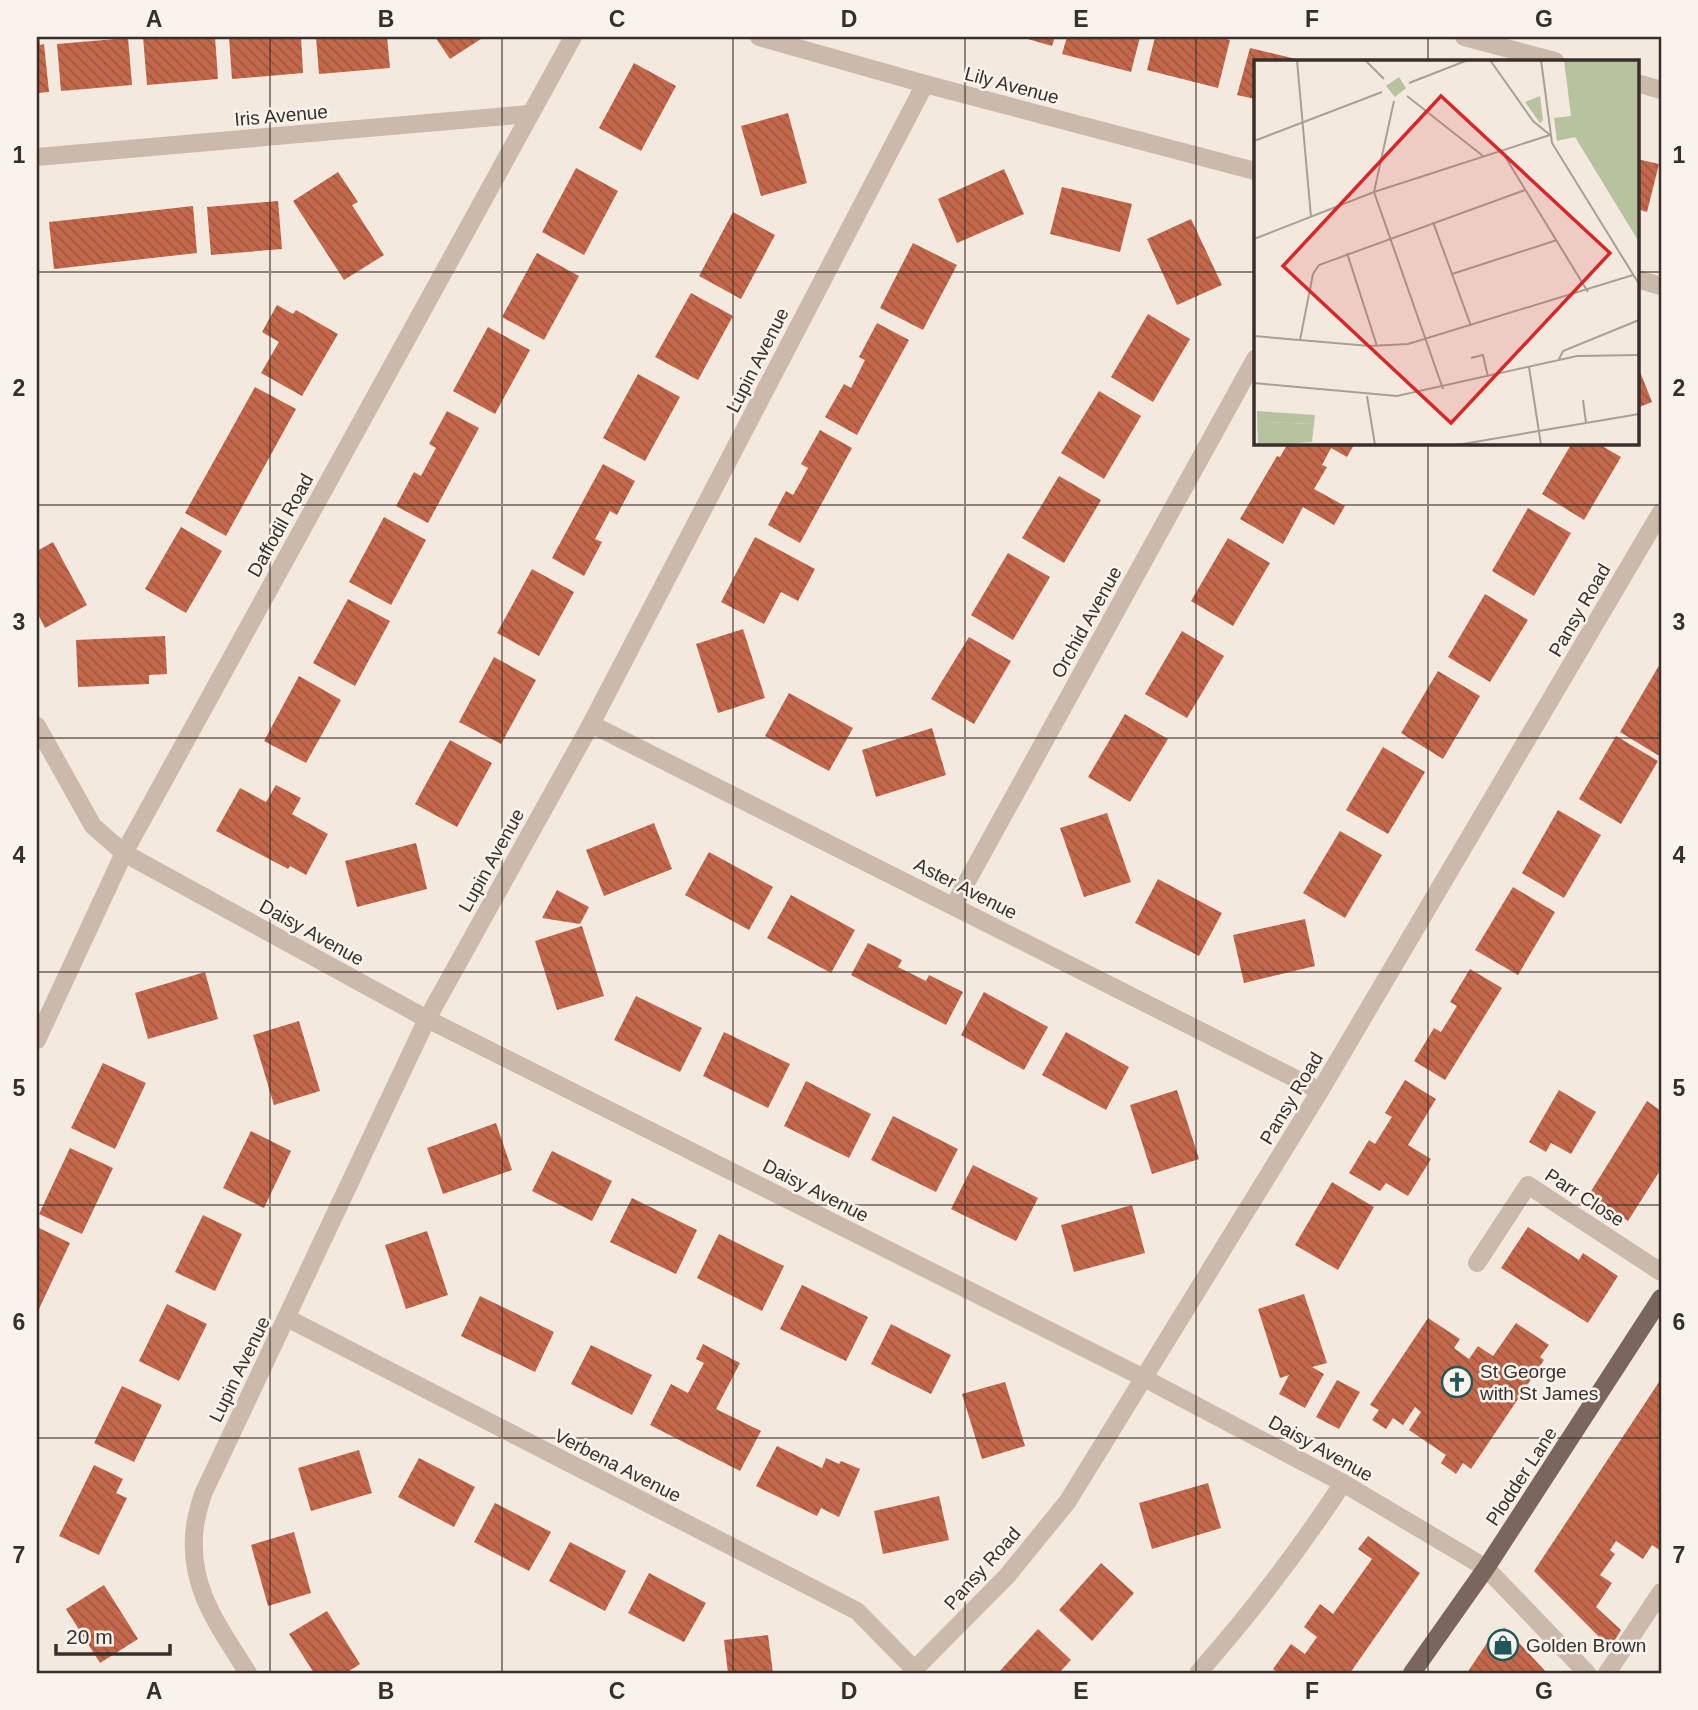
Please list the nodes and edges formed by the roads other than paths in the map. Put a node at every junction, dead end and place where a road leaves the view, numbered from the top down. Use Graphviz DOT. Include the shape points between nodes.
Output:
graph roads {
  1 [pos="573,37"];
  2 [pos="759,37"];
  3 [pos="1464,37"];
  4 [pos="1551,60"];
  5 [pos="1638,83"];
  6 [pos="925,84"];
  7 [pos="1661,90"];
  8 [pos="529,114"];
  9 [pos="37,157"];
  10 [pos="1254,171"];
  11 [pos="1638,279"];
  12 [pos="1661,286"];
  13 [pos="1254,361"];
  14 [pos="1661,512"];
  15 [pos="591,724"];
  16 [pos="37,726"];
  17 [pos="124,853"];
  18 [pos="954,905"];
  19 [pos="427,1018"];
  20 [pos="37,1040"];
  21 [pos="1320,1091"];
  22 [pos="1477,1263"];
  23 [pos="1661,1272"];
  24 [pos="1661,1298"];
  25 [pos="287,1318"];
  26 [pos="1142,1377"];
  27 [pos="1343,1483"];
  28 [pos="1486,1568"];
  29 [pos="1661,1592"];
  30 [pos="913,1671"];
  31 [pos="248,1673"];
  32 [pos="1198,1673"];
  33 [pos="1412,1673"];
  34 [pos="1587,1673"];
  35 [pos="1607,1673"];
  1 -- 8 [label="street, Daffodil Road"];
  2 -- 6 [label="street, Lily Avenue"];
  3 -- 4 [label="street"];
  5 -- 7 [label="street"];
  6 -- 10 [label="street, Lily Avenue"];
  6 -- 15 [label="street, Lupin Avenue"];
  8 -- 9 [label="street, Iris Avenue"];
  8 -- 17 [label="street, Daffodil Road"];
  11 -- 12 [label="street"];
  13 -- 18 [label="street, Orchid Avenue"];
  14 -- 21 [label="street, Pansy Road"];
  15 -- 18 [label="street, Aster Avenue"];
  15 -- 19 [label="street, Lupin Avenue"];
  16 -- 17 [label="street, Daisy Avenue" via="93,826"];
  17 -- 19 [label="street, Daisy Avenue"];
  17 -- 20 [label="street, Daffodil Road"];
  18 -- 21 [label="street, Aster Avenue"];
  19 -- 25 [label="street, Lupin Avenue"];
  19 -- 26 [label="street, Daisy Avenue"];
  21 -- 26 [label="street, Pansy Road"];
  22 -- 23 [label="street, Parr Close" via="1528,1185"];
  24 -- 28 [label="main road, Plodder Lane"];
  25 -- 30 [label="street, Verbena Avenue" via="857,1611"];
  25 -- 31 [label="street, Lupin Avenue" via="203,1494 195,1526 194,1569 205,1605"];
  26 -- 27 [label="street, Daisy Avenue"];
  26 -- 30 [label="street, Pansy Road" via="1068,1500 1007,1576"];
  27 -- 28 [label="street, Daisy Avenue"];
  27 -- 32 [label="street" via="1283,1571"];
  28 -- 33 [label="main road, Plodder Lane"];
  28 -- 34 [label="street, Daisy Avenue"];
  29 -- 35 [label="street"];
}
